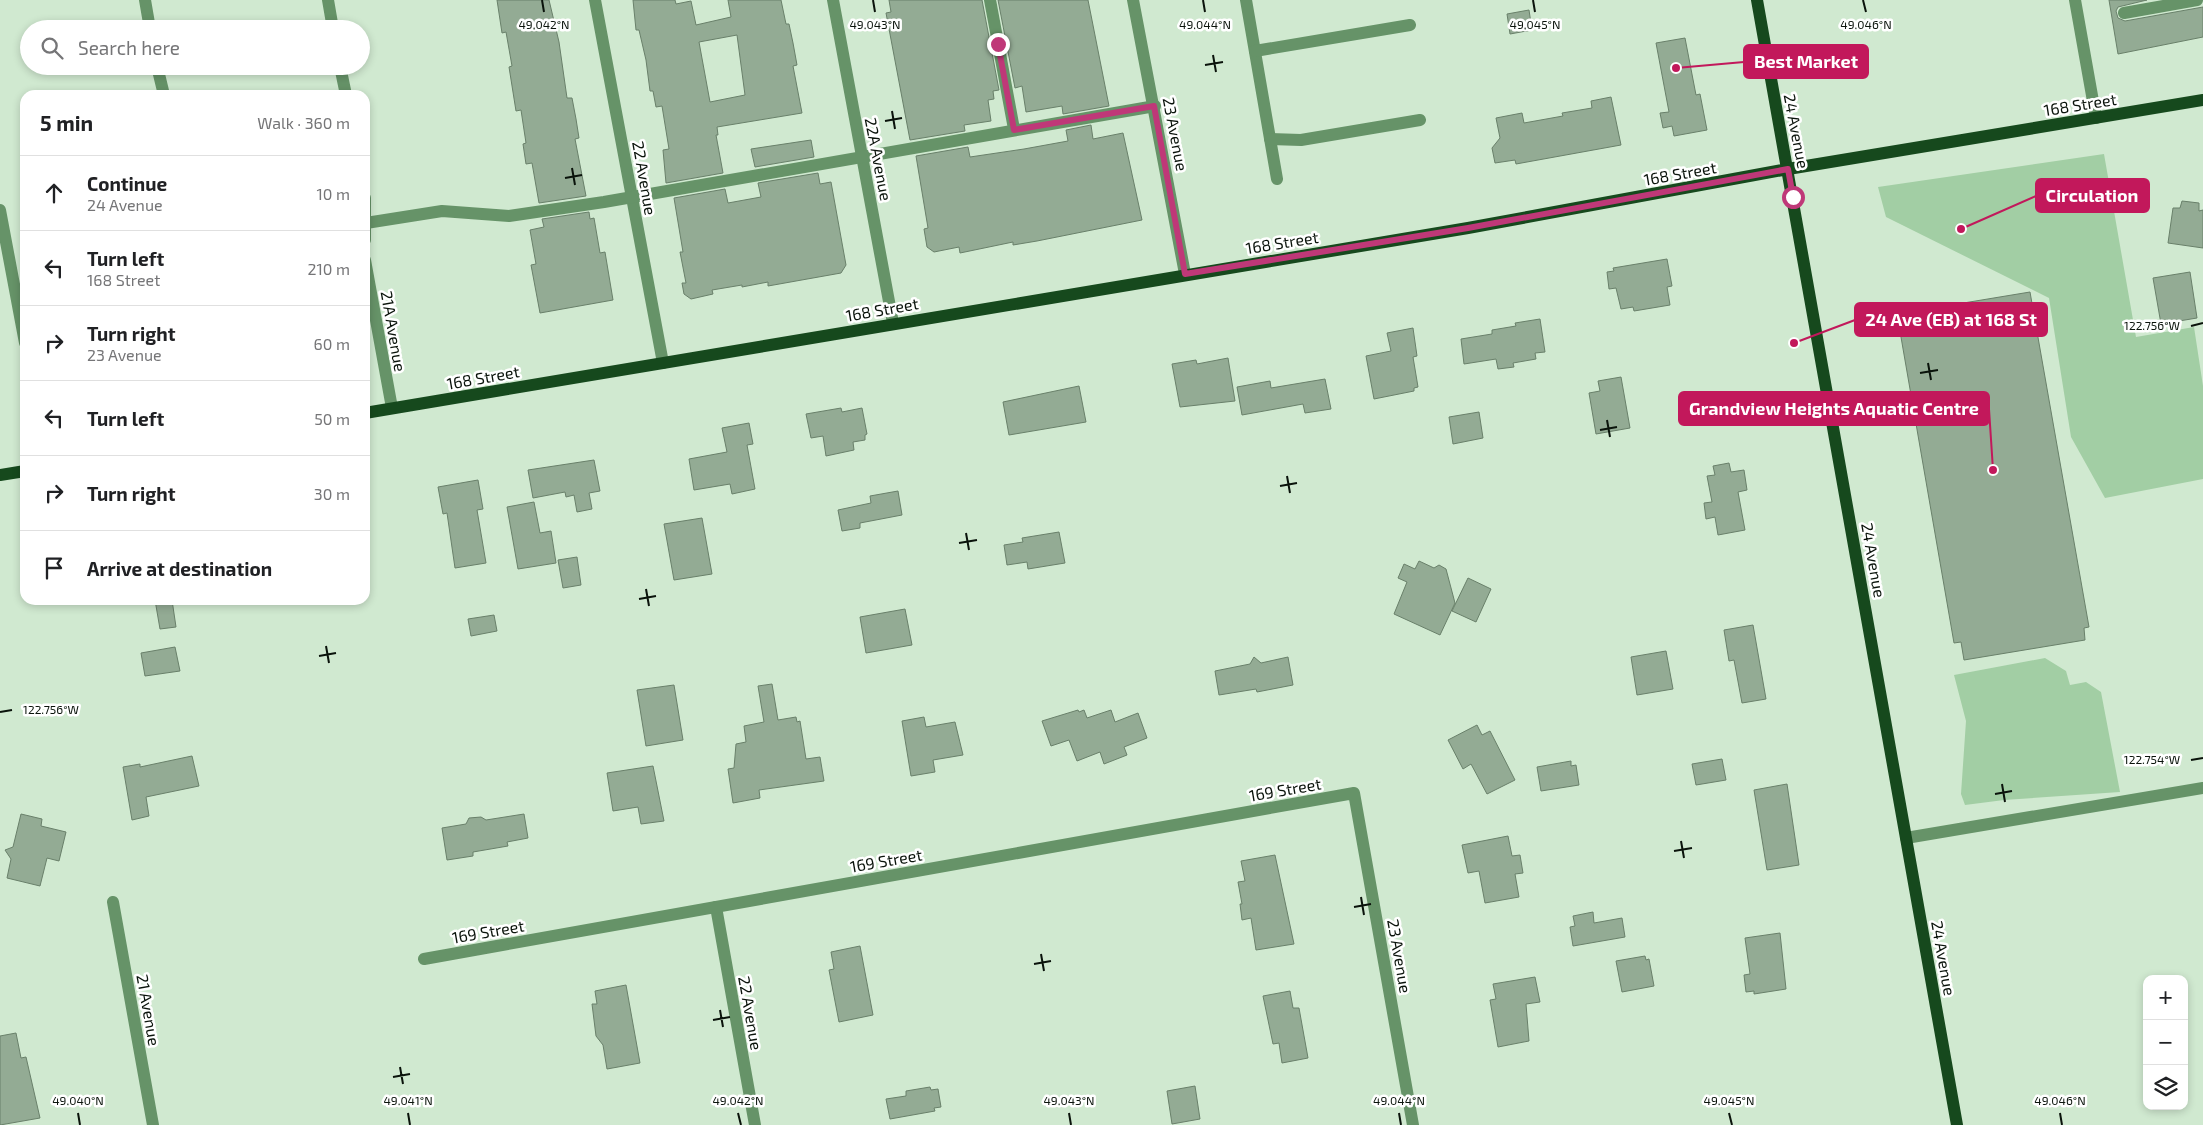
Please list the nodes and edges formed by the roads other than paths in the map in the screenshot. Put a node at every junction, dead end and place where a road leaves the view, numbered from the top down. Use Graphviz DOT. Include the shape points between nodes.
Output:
graph roads {
  1 [pos="144,0"];
  2 [pos="328,0"];
  3 [pos="595,0"];
  4 [pos="833,0"];
  5 [pos="990,0"];
  6 [pos="1133,0"];
  7 [pos="1246,0"];
  8 [pos="1756,0"];
  9 [pos="2075,0"];
  10 [pos="2197,0"];
  11 [pos="2171,2"];
  12 [pos="2124,13"];
  13 [pos="148,20"];
  14 [pos="331,20"];
  15 [pos="1410,25"];
  16 [pos="1255,51"];
  17 [pos="159,75"];
  18 [pos="342,75"];
  19 [pos="163,90"];
  20 [pos="345,90"];
  21 [pos="2203,100"];
  22 [pos="1154,106"];
  23 [pos="2096,118"];
  24 [pos="1420,120"];
  25 [pos="1014,130"];
  26 [pos="1270,139"];
  27 [pos="862,157"];
  28 [pos="1788,169"];
  29 [pos="1277,179"];
  30 [pos="632,197"];
  31 [pos="0,210"];
  32 [pos="370,222"];
  33 [pos="1185,274"];
  34 [pos="370,287"];
  35 [pos="20,303"];
  36 [pos="894,323"];
  37 [pos="663,363"];
  38 [pos="392,408"];
  39 [pos="370,412"];
  40 [pos="20,472"];
  41 [pos="0,475"];
  42 [pos="2203,788"];
  43 [pos="1354,793"];
  44 [pos="1906,838"];
  45 [pos="113,902"];
  46 [pos="716,907"];
  47 [pos="424,959"];
  48 [pos="153,1125"];
  49 [pos="755,1125"];
  50 [pos="1413,1125"];
  51 [pos="1957,1125"];
  1 -- 13 [label="street"];
  2 -- 14 [label="street"];
  3 -- 30 [label="street, 22 Avenue"];
  4 -- 27 [label="street, 22A Avenue"];
  5 -- 25 [label="street"];
  6 -- 22 [label="street, 23 Avenue"];
  7 -- 16 [label="street"];
  8 -- 28 [label="main road, 24 Avenue"];
  9 -- 23 [label="street"];
  10 -- 11 [label="street"];
  11 -- 12 [label="street"];
  15 -- 16 [label="street"];
  16 -- 26 [label="street"];
  17 -- 19 [label="street"];
  18 -- 20 [label="street"];
  21 -- 23 [label="main road, 168 Street"];
  22 -- 25 [label="street"];
  22 -- 33 [label="street, 23 Avenue"];
  23 -- 28 [label="main road, 168 Street"];
  24 -- 26 [label="street" via="1302,140"];
  25 -- 27 [label="street"];
  26 -- 29 [label="street"];
  27 -- 30 [label="street"];
  27 -- 36 [label="street, 22A Avenue"];
  28 -- 33 [label="main road, 168 Street" via="1468,228"];
  28 -- 44 [label="main road, 24 Avenue"];
  30 -- 32 [label="street" via="508,216 442,211"];
  30 -- 37 [label="street, 22 Avenue"];
  31 -- 35 [label="street"];
  33 -- 36 [label="main road, 168 Street"];
  34 -- 38 [label="street, 21A Avenue"];
  36 -- 37 [label="main road, 168 Street"];
  37 -- 38 [label="main road, 168 Street"];
  38 -- 39 [label="main road, 168 Street"];
  40 -- 41 [label="main road"];
  42 -- 44 [label="street"];
  43 -- 46 [label="street, 169 Street"];
  43 -- 50 [label="street, 23 Avenue"];
  44 -- 51 [label="main road, 24 Avenue"];
  45 -- 48 [label="street, 21 Avenue"];
  46 -- 47 [label="street, 169 Street"];
  46 -- 49 [label="street, 22 Avenue"];
}
